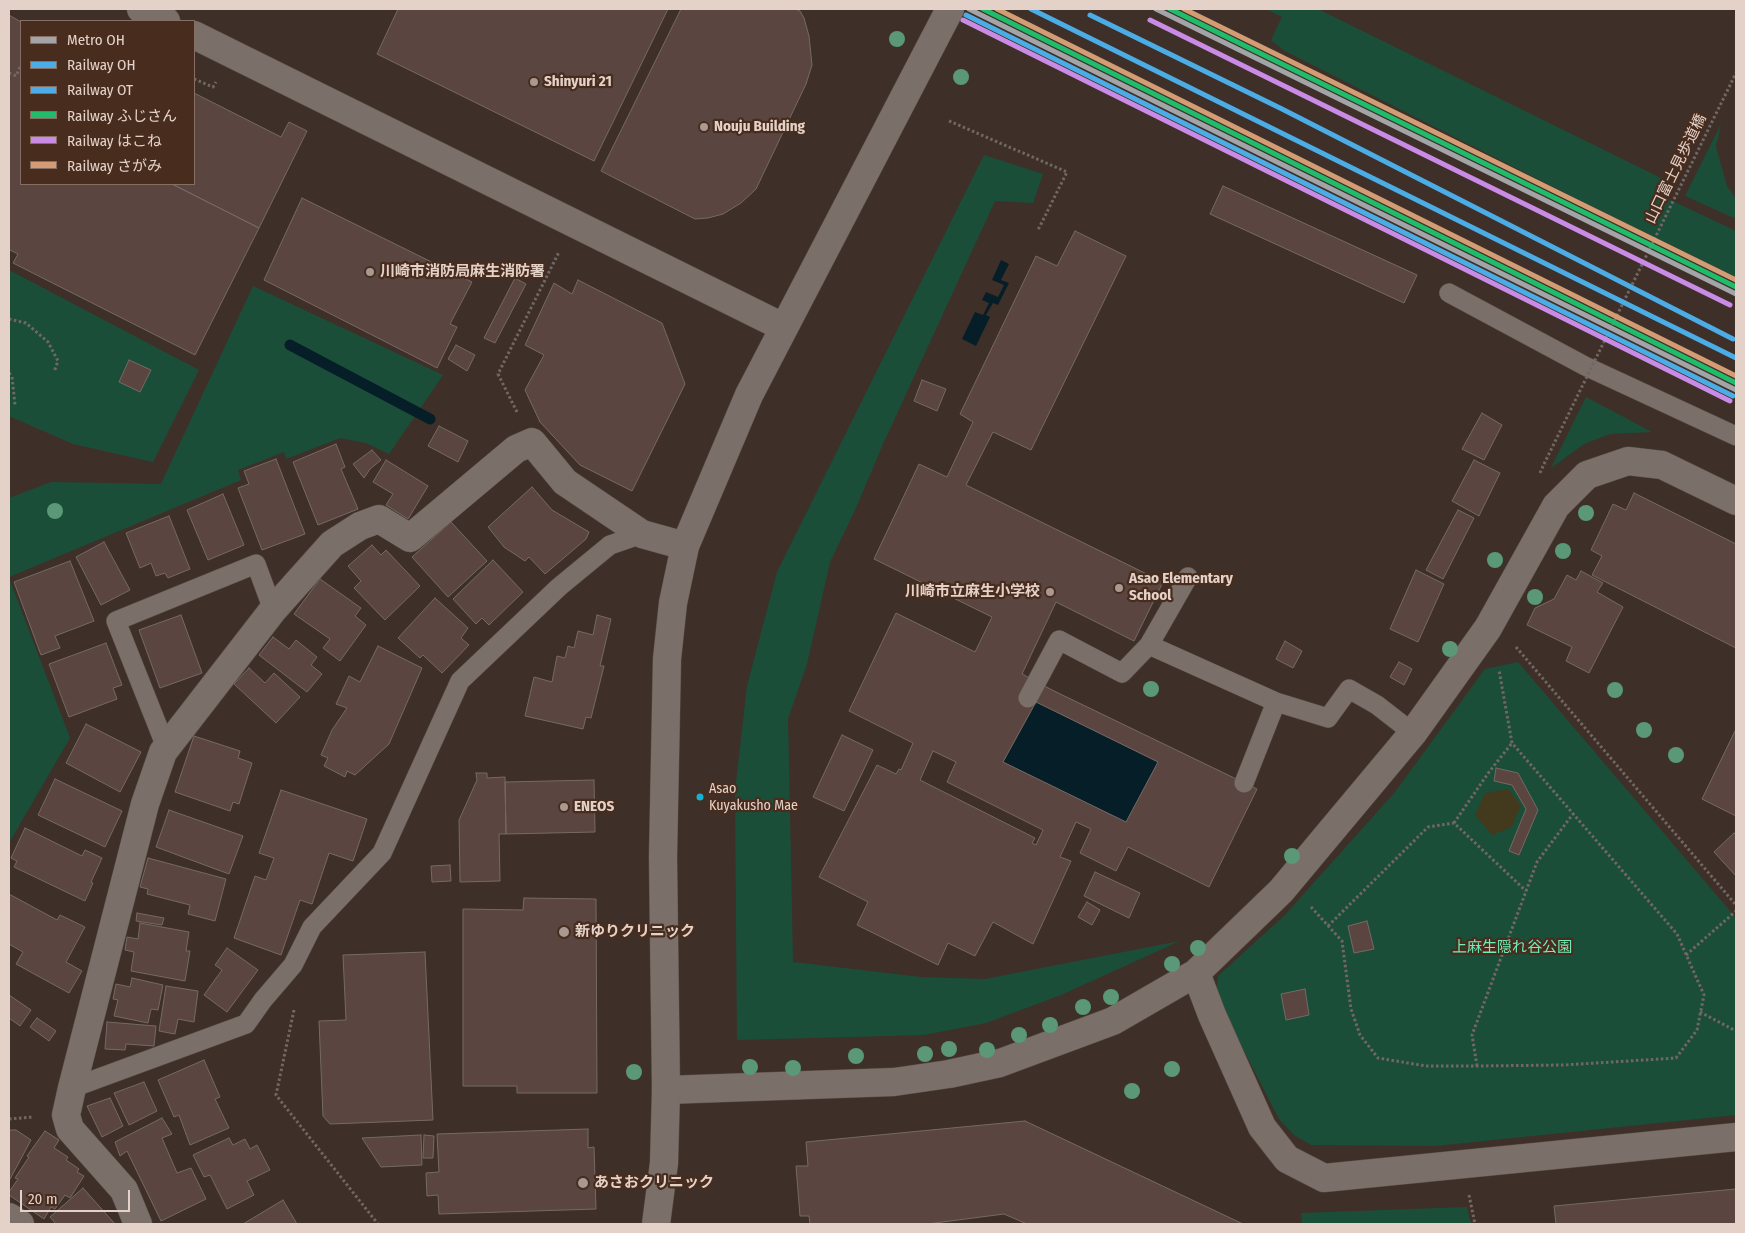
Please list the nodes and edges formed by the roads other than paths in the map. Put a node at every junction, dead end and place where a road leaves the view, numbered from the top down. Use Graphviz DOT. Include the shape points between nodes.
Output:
graph roads {
  1 [pos="141,9"];
  2 [pos="950,9"];
  3 [pos="164,20"];
  4 [pos="195,35"];
  5 [pos="1449,293"];
  6 [pos="783,327"];
  7 [pos="1736,436"];
  8 [pos="1736,501"];
  9 [pos="642,534"];
  10 [pos="685,546"];
  11 [pos="1188,577"];
  12 [pos="273,610"];
  13 [pos="1149,645"];
  14 [pos="1028,698"];
  15 [pos="1276,702"];
  16 [pos="1413,733"];
  17 [pos="166,747"];
  18 [pos="1244,784"];
  19 [pos="1196,973"];
  20 [pos="72,1088"];
  21 [pos="666,1090"];
  22 [pos="1736,1137"];
  23 [pos="9,1217"];
  24 [pos="20,1224"];
  25 [pos="138,1224"];
  26 [pos="656,1224"];
  1 -- 3 [label="street"];
  2 -- 6 [label="street"];
  4 -- 6 [label="street"];
  5 -- 7 [label="lane" via="1585,366"];
  6 -- 10 [label="street" via="749,395"];
  8 -- 16 [label="street" via="1662,465 1628,461 1587,475 1556,506 1488,628"];
  9 -- 10 [label="street"];
  9 -- 12 [label="street" via="565,482 532,442 516,448 410,538 379,519 360,526 332,544"];
  9 -- 20 [label="lane" via="610,545 559,587 460,681 382,853 312,928 293,965 246,1024"];
  10 -- 21 [label="street" via="673,603 667,659 663,857"];
  11 -- 13 [label="lane"];
  12 -- 17 [label="street"];
  12 -- 17 [label="lane" via="256,564 116,621"];
  13 -- 14 [label="lane" via="1122,673 1059,640"];
  13 -- 15 [label="lane"];
  15 -- 16 [label="lane" via="1328,718 1349,689 1377,705"];
  15 -- 18 [label="lane"];
  16 -- 19 [label="street" via="1288,882"];
  17 -- 20 [label="street" via="145,804"];
  19 -- 21 [label="street" via="1113,1021 1000,1062 949,1074 894,1082"];
  19 -- 22 [label="street" via="1262,1126 1287,1158 1324,1178"];
  20 -- 25 [label="street" via="66,1115 70,1129 124,1190"];
  21 -- 26 [label="street" via="664,1163"];
  23 -- 24 [label="street"];
}
